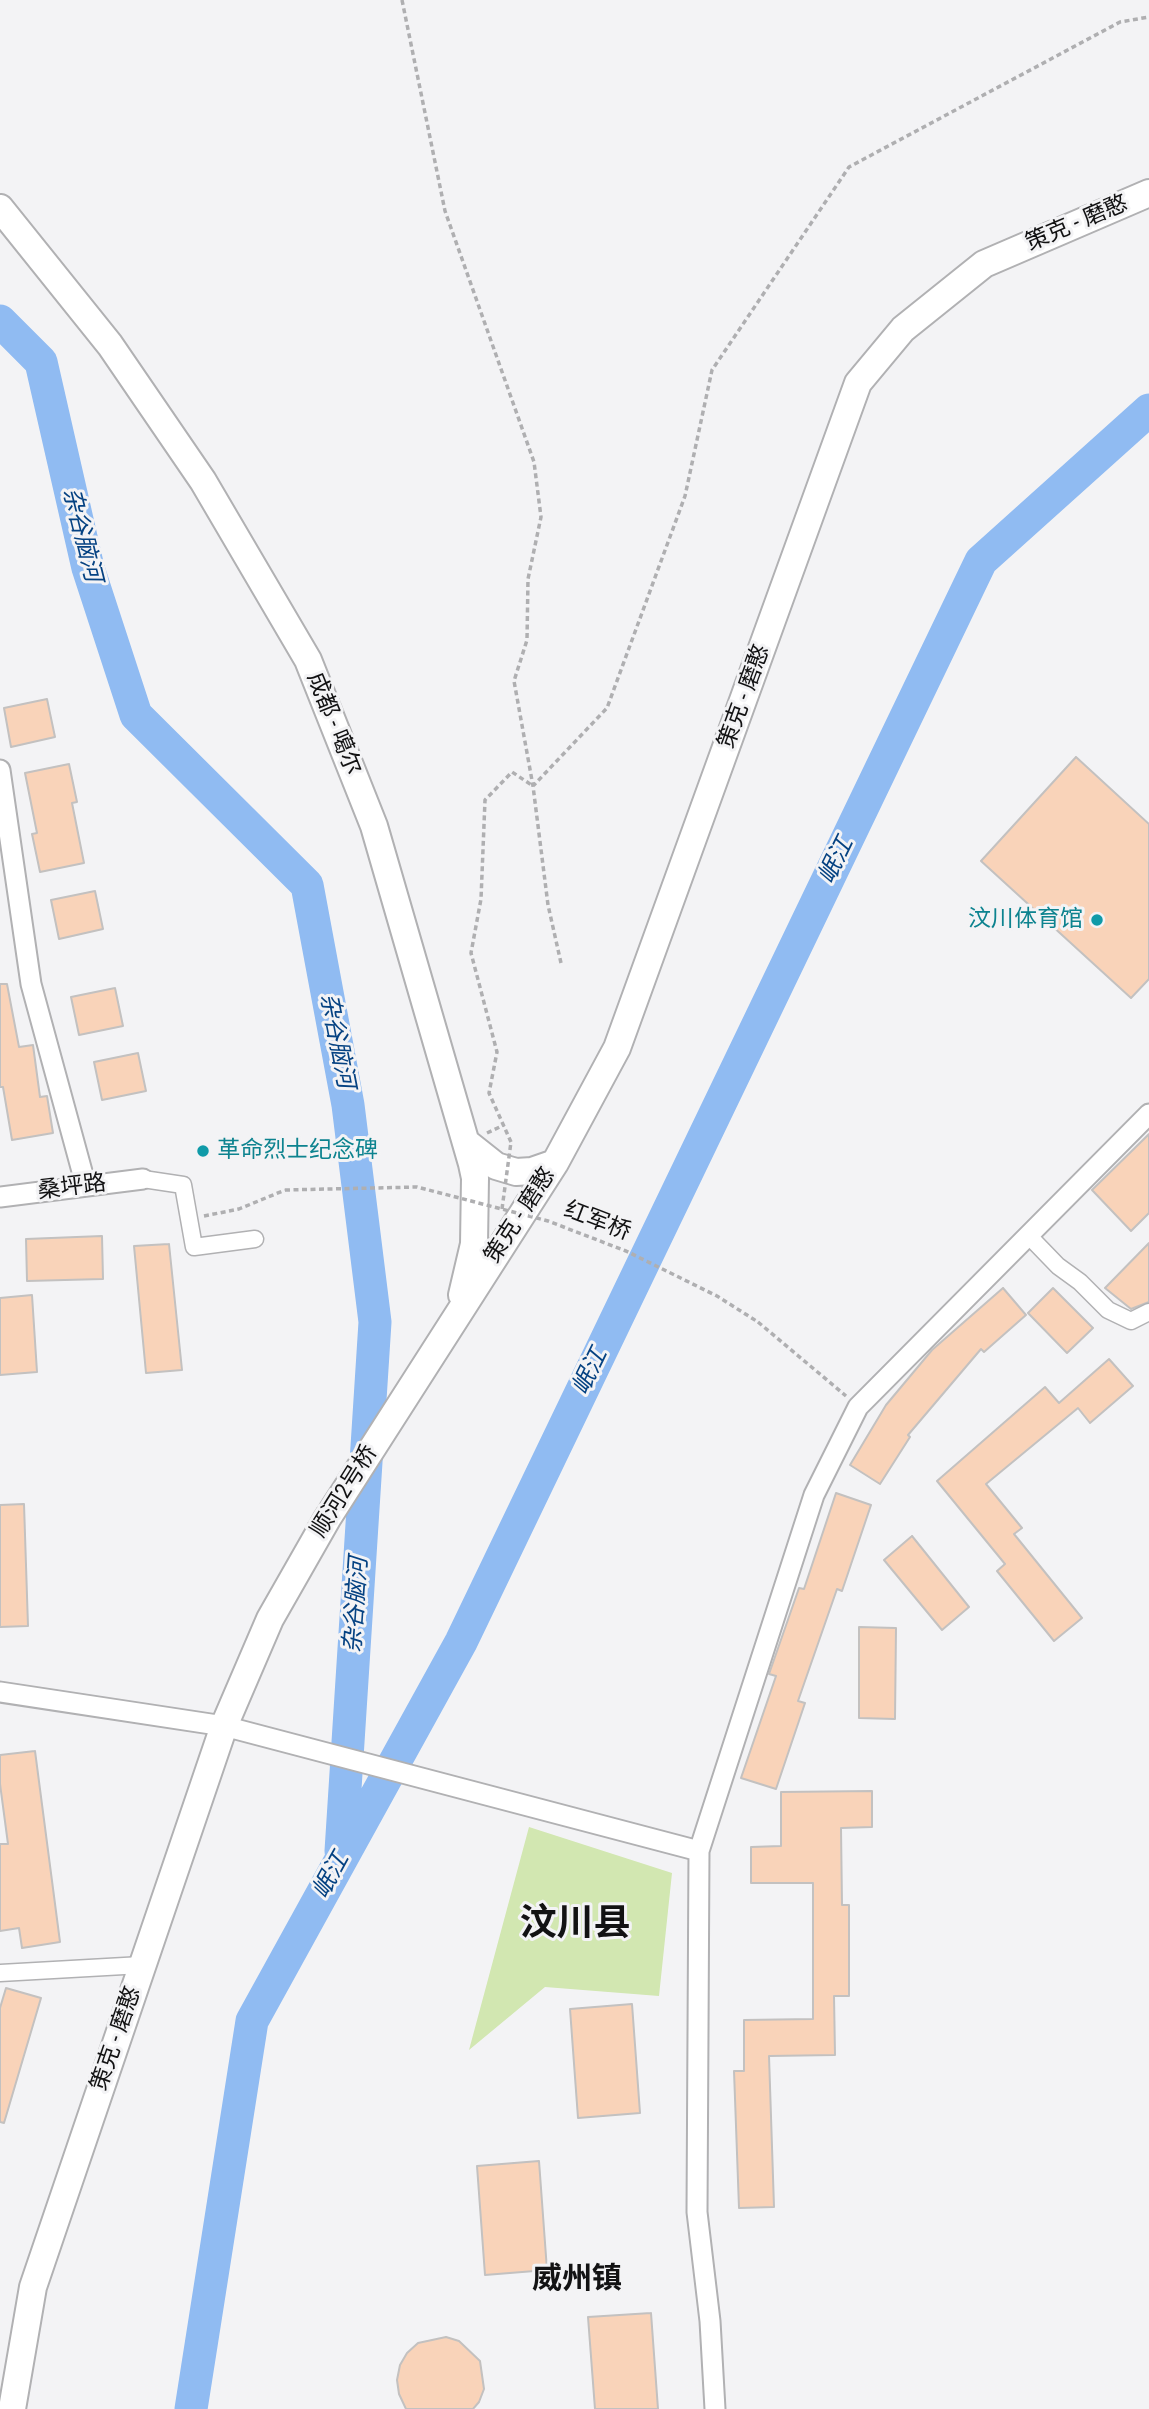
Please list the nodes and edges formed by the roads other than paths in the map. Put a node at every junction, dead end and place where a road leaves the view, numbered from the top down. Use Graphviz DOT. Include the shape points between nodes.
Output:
graph roads {
  1 [pos="1149,194"];
  2 [pos="0,208"];
  3 [pos="0,770"];
  4 [pos="1149,1114"];
  5 [pos="469,1154"];
  6 [pos="555,1163"];
  7 [pos="143,1179"];
  8 [pos="86,1186"];
  9 [pos="0,1197"];
  10 [pos="1028,1235"];
  11 [pos="255,1239"];
  12 [pos="1149,1312"];
  13 [pos="456,1317"];
  14 [pos="246,1675"];
  15 [pos="0,1692"];
  16 [pos="224,1726"];
  17 [pos="699,1851"];
  18 [pos="142,1965"];
  19 [pos="0,1973"];
  20 [pos="12,2409"];
  21 [pos="715,2409"];
  1 -- 6 [label="highway, 策克 - 磨憨" via="984,264 903,329 858,383 617,1048"];
  2 -- 5 [label="highway, 成都 - 噶尔" via="110,345 196,470 308,660 374,826"];
  3 -- 8 [label="street" via="30,984"];
  4 -- 10 [label="street"];
  5 -- 6 [label="highway" via="516,1172"];
  5 -- 13 [label="highway, 成都 - 噶尔" via="475,1178 474,1244"];
  6 -- 13 [label="highway, 策克 - 磨憨"];
  7 -- 8 [label="street, 桑坪路"];
  7 -- 11 [label="street" via="183,1185 194,1247"];
  8 -- 9 [label="street, 桑坪路"];
  10 -- 12 [label="street" via="1108,1310 1131,1321"];
  10 -- 17 [label="street" via="858,1407 814,1495"];
  13 -- 14 [label="highway, 顺河2号桥" via="321,1530 270,1619"];
  14 -- 16 [label="highway, 策克 - 磨憨"];
  15 -- 16 [label="street"];
  16 -- 17 [label="street"];
  16 -- 18 [label="highway, 策克 - 磨憨"];
  17 -- 21 [label="street" via="697,2212"];
  18 -- 19 [label="street"];
  18 -- 20 [label="highway, 策克 - 磨憨" via="33,2287"];
}
